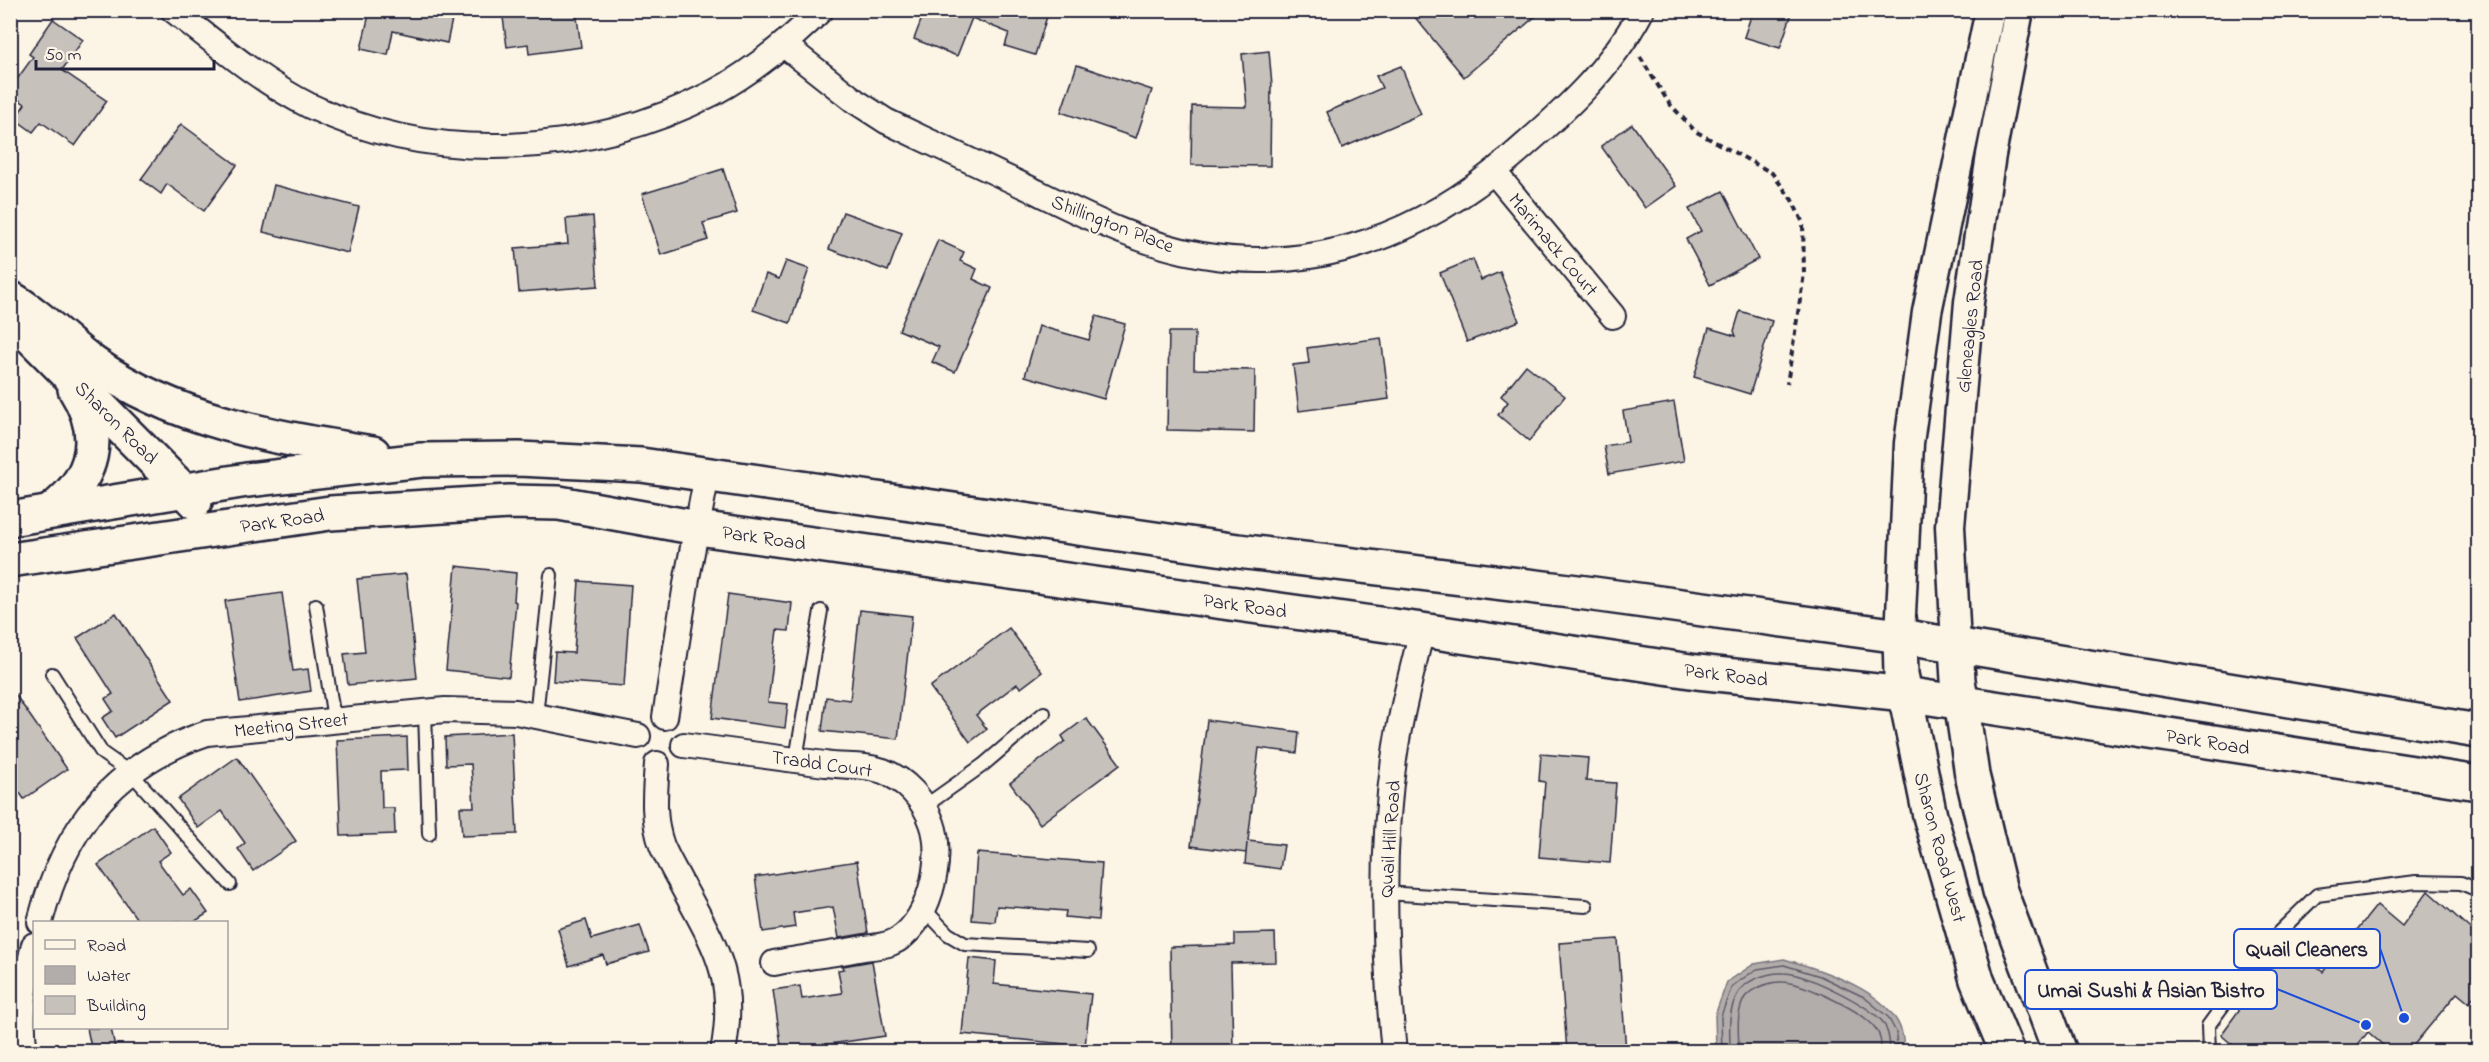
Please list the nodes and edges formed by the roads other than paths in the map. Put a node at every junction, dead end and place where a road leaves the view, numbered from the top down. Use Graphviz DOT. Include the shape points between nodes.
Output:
graph roads {
  1 [pos="173,10"];
  2 [pos="821,10"];
  3 [pos="1641,10"];
  4 [pos="1990,10"];
  5 [pos="2019,10"];
  6 [pos="784,45"];
  7 [pos="1494,172"];
  8 [pos="10,298"];
  9 [pos="1613,316"];
  10 [pos="10,317"];
  11 [pos="58,363"];
  12 [pos="422,460"];
  13 [pos="707,475"];
  14 [pos="182,489"];
  15 [pos="51,511"];
  16 [pos="10,519"];
  17 [pos="221,528"];
  18 [pos="698,528"];
  19 [pos="10,560"];
  20 [pos="551,575"];
  21 [pos="316,605"];
  22 [pos="821,611"];
  23 [pos="1422,630"];
  24 [pos="1900,636"];
  25 [pos="1956,645"];
  26 [pos="52,674"];
  27 [pos="1905,694"];
  28 [pos="1961,702"];
  29 [pos="424,712"];
  30 [pos="1044,713"];
  31 [pos="536,716"];
  32 [pos="665,717"];
  33 [pos="334,719"];
  34 [pos="2478,730"];
  35 [pos="638,736"];
  36 [pos="684,745"];
  37 [pos="796,759"];
  38 [pos="657,764"];
  39 [pos="132,774"];
  40 [pos="2478,783"];
  41 [pos="925,806"];
  42 [pos="429,834"];
  43 [pos="230,884"];
  44 [pos="2478,890"];
  45 [pos="1385,893"];
  46 [pos="1586,906"];
  47 [pos="925,910"];
  48 [pos="40,921"];
  49 [pos="33,950"];
  50 [pos="1088,951"];
  51 [pos="774,963"];
  52 [pos="25,1052"];
  53 [pos="723,1052"];
  54 [pos="1394,1052"];
  55 [pos="2007,1052"];
  56 [pos="2060,1052"];
  57 [pos="2209,1052"];
  1 -- 6 [label="street" via="262,79 310,106 379,131 456,144 515,146 573,140 627,128 714,92"];
  2 -- 6 [label="street"];
  3 -- 7 [label="street, Shillington Place" via="1628,37 1605,68 1565,110"];
  4 -- 24 [label="street, Gleneagles Road" via="1927,312 1908,443"];
  5 -- 25 [label="street, Gleneagles Road" via="1991,155 1970,302 1950,526"];
  6 -- 7 [label="street, Shillington Place" via="855,101 886,120 1098,222 1202,255 1287,259 1356,247 1404,229"];
  7 -- 9 [label="street, Marimack Court"];
  8 -- 12 [label="main road" via="31,310 93,363 176,406 238,429"];
  10 -- 11 [label="main road, Sharon Road"];
  11 -- 14 [label="main road, Sharon Road"];
  11 -- 15 [label="main road" via="84,404 93,431 85,472 76,489"];
  12 -- 13 [label="main road" via="571,461 641,465"];
  12 -- 14 [label="main road"];
  13 -- 18 [label="street"];
  13 -- 24 [label="main road" via="1238,551"];
  14 -- 15 [label="main road"];
  14 -- 17 [label="main road, Sharon Road"];
  15 -- 16 [label="main road"];
  17 -- 18 [label="main road, Park Road" via="330,513 509,502 559,503"];
  17 -- 19 [label="main road, Park Road"];
  18 -- 23 [label="main road, Park Road"];
  18 -- 32 [label="street"];
  20 -- 31 [label="lane"];
  21 -- 33 [label="lane"];
  22 -- 37 [label="lane"];
  23 -- 27 [label="main road, Park Road" via="1697,672"];
  23 -- 45 [label="street, Quail Hill Road" via="1396,746"];
  24 -- 25 [label="main road"];
  24 -- 27 [label="main road, Sharon Road West"];
  25 -- 28 [label="main road"];
  25 -- 34 [label="main road"];
  26 -- 39 [label="lane" via="102,753"];
  27 -- 28 [label="main road, Park Road"];
  27 -- 55 [label="main road, Sharon Road West" via="1930,816 1977,980"];
  28 -- 40 [label="main road, Park Road"];
  28 -- 56 [label="main road" via="1972,775 2000,891"];
  29 -- 31 [label="street, Meeting Street" via="516,712"];
  29 -- 33 [label="street, Meeting Street"];
  29 -- 42 [label="lane"];
  30 -- 41 [label="lane" via="983,765"];
  31 -- 35 [label="street, Meeting Street"];
  32 -- 35 [label="street" via="648,721"];
  32 -- 36 [label="street" via="681,727"];
  33 -- 39 [label="street, Meeting Street" via="207,734 175,744"];
  35 -- 38 [label="street" via="641,754"];
  36 -- 37 [label="street, Tradd Court"];
  36 -- 38 [label="street" via="674,760"];
  37 -- 41 [label="street, Tradd Court" via="884,771 904,783"];
  38 -- 53 [label="street" via="655,816 662,844 722,962 729,1025"];
  39 -- 43 [label="lane"];
  39 -- 48 [label="street, Meeting Street" via="116,784 88,813 67,847 48,890"];
  41 -- 47 [label="street, Tradd Court" via="935,834 936,858"];
  44 -- 57 [label="lane" via="2461,883 2416,882 2317,895 2270,941 2208,1026"];
  45 -- 46 [label="lane"];
  45 -- 54 [label="street, Quail Hill Road" via="1387,982"];
  47 -- 50 [label="lane" via="964,944"];
  47 -- 51 [label="street, Tradd Court" via="909,931 891,943"];
  49 -- 52 [label="street" via="22,999"];
}
